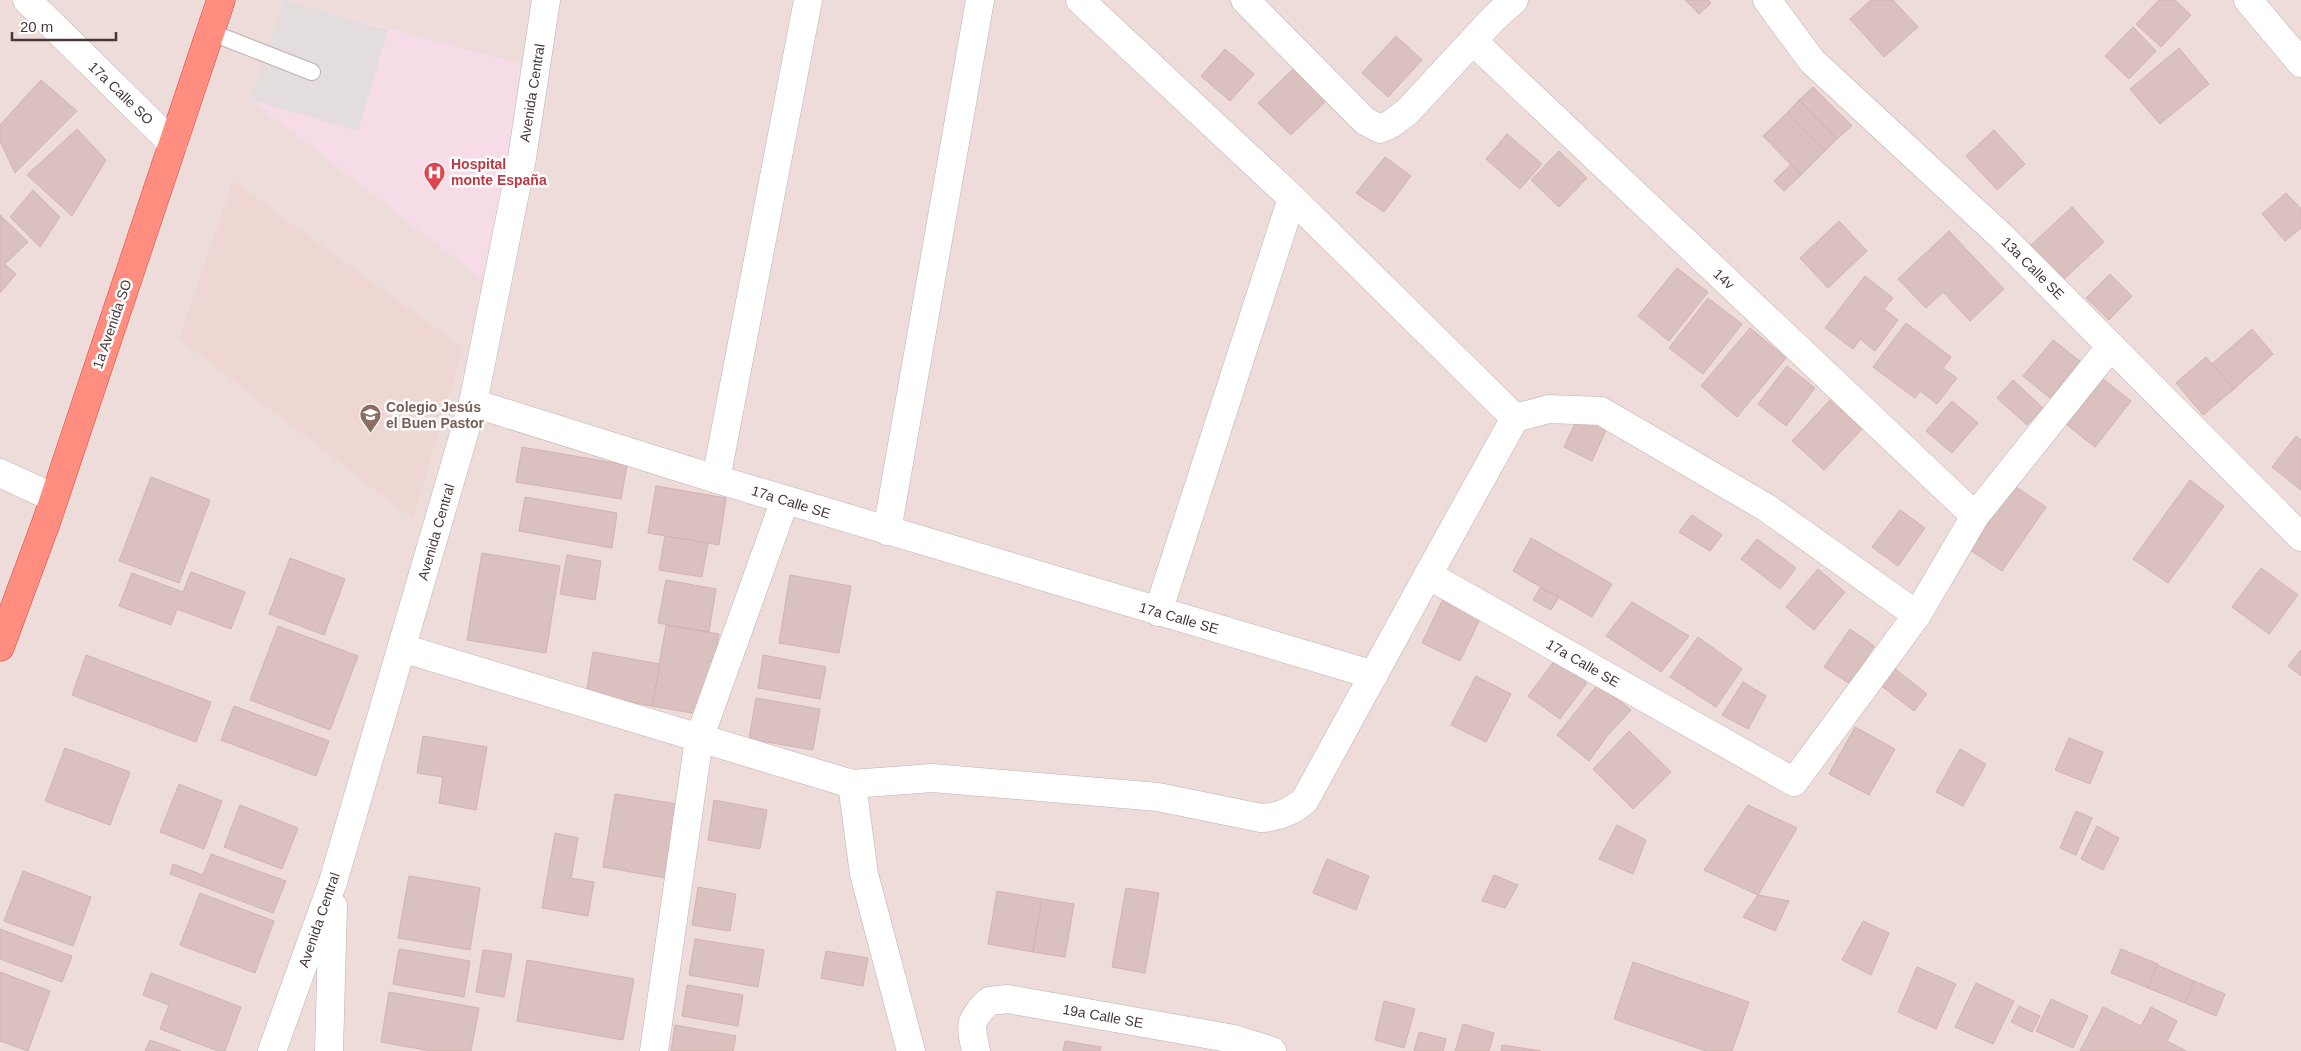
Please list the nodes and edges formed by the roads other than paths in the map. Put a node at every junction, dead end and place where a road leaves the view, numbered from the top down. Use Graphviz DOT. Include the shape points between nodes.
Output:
graph roads {
  1 [pos="27,0"];
  2 [pos="221,0"];
  3 [pos="546,0"];
  4 [pos="808,0"];
  5 [pos="980,0"];
  6 [pos="1080,0"];
  7 [pos="1245,0"];
  8 [pos="1514,0"];
  9 [pos="1767,0"];
  10 [pos="2249,0"];
  11 [pos="1488,9"];
  12 [pos="210,32"];
  13 [pos="1473,41"];
  14 [pos="2301,64"];
  15 [pos="312,72"];
  16 [pos="173,144"];
  17 [pos="1292,198"];
  18 [pos="2112,346"];
  19 [pos="473,403"];
  20 [pos="1515,418"];
  21 [pos="0,473"];
  22 [pos="716,479"];
  23 [pos="54,498"];
  24 [pos="785,500"];
  25 [pos="1975,516"];
  26 [pos="888,531"];
  27 [pos="2301,537"];
  28 [pos="1428,575"];
  29 [pos="1158,612"];
  30 [pos="1917,615"];
  31 [pos="0,647"];
  32 [pos="402,648"];
  33 [pos="1374,675"];
  34 [pos="699,739"];
  35 [pos="852,784"];
  36 [pos="333,882"];
  37 [pos="1233,1045"];
  38 [pos="272,1051"];
  39 [pos="328,1051"];
  40 [pos="654,1051"];
  41 [pos="911,1051"];
  42 [pos="976,1051"];
  43 [pos="1272,1051"];
  1 -- 16 [label="street, 17a Calle SO"];
  2 -- 12 [label="highway, 1a Avenida SO"];
  3 -- 19 [label="street, Avenida Central" via="522,158"];
  4 -- 22 [label="street"];
  5 -- 26 [label="street"];
  6 -- 17 [label="street"];
  7 -- 13 [label="street" via="1366,121 1380,129 1408,112"];
  8 -- 11 [label="street"];
  9 -- 18 [label="street, 13a Calle SE" via="1812,61 2001,236"];
  10 -- 14 [label="street"];
  11 -- 13 [label="street"];
  12 -- 15 [label="lane"];
  12 -- 16 [label="highway, 1a Avenida SO"];
  13 -- 25 [label="street, 14v"];
  16 -- 23 [label="highway, 1a Avenida SO"];
  17 -- 20 [label="street"];
  17 -- 29 [label="street"];
  18 -- 25 [label="street"];
  18 -- 27 [label="street, 13a Calle SE"];
  19 -- 22 [label="street, 17a Calle SE"];
  19 -- 32 [label="street, Avenida Central"];
  20 -- 28 [label="street"];
  20 -- 30 [label="street" via="1549,409 1601,410 1767,508"];
  21 -- 23 [label="street"];
  22 -- 24 [label="street, 17a Calle SE"];
  23 -- 31 [label="highway, 1a Avenida SO"];
  24 -- 26 [label="street, 17a Calle SE"];
  24 -- 34 [label="street"];
  25 -- 30 [label="street"];
  26 -- 29 [label="street, 17a Calle SE"];
  28 -- 30 [label="street, 17a Calle SE" via="1794,782"];
  28 -- 33 [label="street"];
  29 -- 33 [label="street, 17a Calle SE"];
  32 -- 34 [label="street"];
  32 -- 36 [label="street, Avenida Central"];
  33 -- 35 [label="street" via="1305,800 1292,811 1276,817 1261,818 1158,797 932,778"];
  34 -- 35 [label="street"];
  34 -- 40 [label="street"];
  35 -- 41 [label="street" via="864,874"];
  36 -- 38 [label="street, Avenida Central"];
  36 -- 39 [label="street"];
  37 -- 42 [label="street, 19a Calle SE" via="1008,999 989,1001 977,1013 971,1028"];
  37 -- 43 [label="street, 19a Calle SE"];
}
